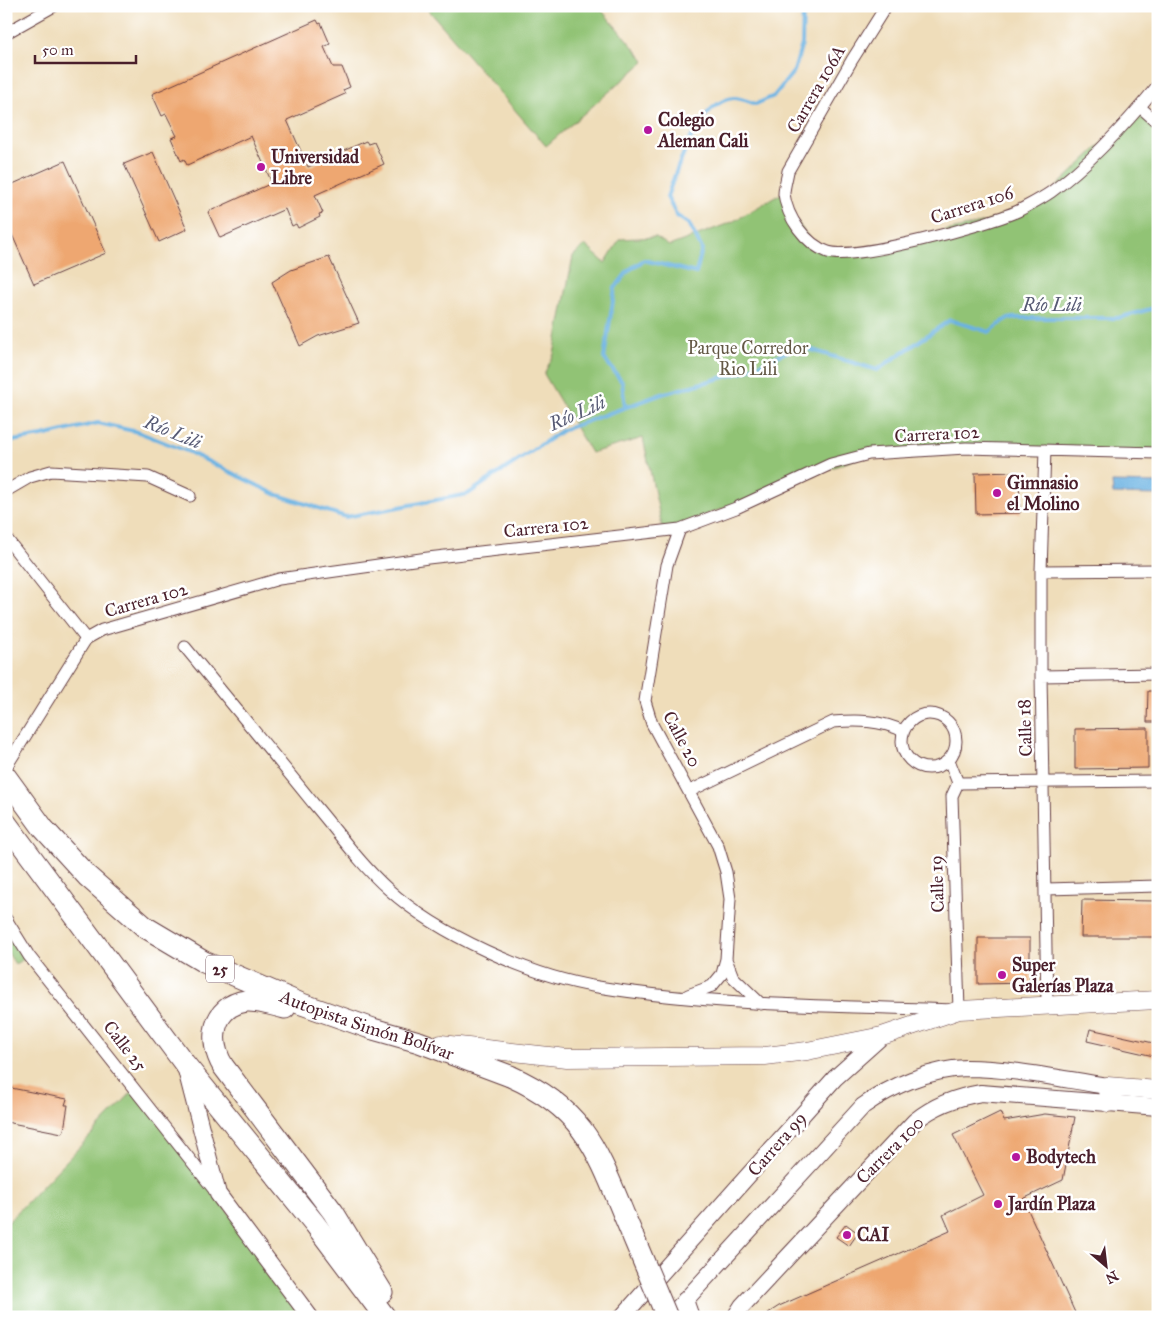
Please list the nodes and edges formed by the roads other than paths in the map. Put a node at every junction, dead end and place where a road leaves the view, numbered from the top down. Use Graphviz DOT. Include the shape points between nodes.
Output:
graph roads {
  1 [pos="54,6"];
  2 [pos="886,6"];
  3 [pos="6,33"];
  4 [pos="1158,85"];
  5 [pos="1140,107"];
  6 [pos="1158,123"];
  7 [pos="784,192"];
  8 [pos="1045,450"];
  9 [pos="1158,453"];
  10 [pos="6,491"];
  11 [pos="190,496"];
  12 [pos="680,529"];
  13 [pos="6,538"];
  14 [pos="1158,570"];
  15 [pos="1041,571"];
  16 [pos="86,639"];
  17 [pos="185,647"];
  18 [pos="1158,674"];
  19 [pos="1041,676"];
  20 [pos="903,731"];
  21 [pos="949,760"];
  22 [pos="6,767"];
  23 [pos="6,777"];
  24 [pos="1158,781"];
  25 [pos="1045,782"];
  26 [pos="958,783"];
  27 [pos="690,791"];
  28 [pos="6,824"];
  29 [pos="1158,886"];
  30 [pos="1046,889"];
  31 [pos="6,919"];
  32 [pos="726,959"];
  33 [pos="684,997"];
  34 [pos="1158,1000"];
  35 [pos="761,1004"];
  36 [pos="1047,1004"];
  37 [pos="959,1010"];
  38 [pos="373,1029"];
  39 [pos="882,1036"];
  40 [pos="418,1042"];
  41 [pos="184,1063"];
  42 [pos="904,1084"];
  43 [pos="1158,1090"];
  44 [pos="1107,1094"];
  45 [pos="1158,1107"];
  46 [pos="218,1194"];
  47 [pos="685,1300"];
  48 [pos="310,1317"];
  49 [pos="385,1317"];
  50 [pos="394,1317"];
  51 [pos="622,1317"];
  52 [pos="668,1317"];
  53 [pos="692,1317"];
  54 [pos="734,1317"];
  1 -- 3 [label="street"];
  2 -- 7 [label="street, Carrera 106A" via="788,172"];
  4 -- 5 [label="street, Carrera 106"];
  5 -- 6 [label="street"];
  5 -- 7 [label="street, Carrera 106" via="1077,171 1050,193 1018,211 875,251 827,252 812,243 798,228"];
  8 -- 9 [label="street, Carrera 102"];
  8 -- 12 [label="street, Carrera 102" via="966,448 869,454 831,464 736,508"];
  8 -- 15 [label="street, Calle 18"];
  10 -- 11 [label="street" via="30,477 51,471 148,477"];
  12 -- 16 [label="street, Carrera 102" via="428,558 279,580 102,630"];
  12 -- 27 [label="street, Calle 20" via="667,565 645,701 652,724"];
  13 -- 16 [label="street"];
  14 -- 15 [label="street"];
  15 -- 19 [label="street, Calle 18"];
  16 -- 22 [label="street"];
  17 -- 33 [label="street" via="388,889 437,924 479,948 543,973 597,987"];
  18 -- 19 [label="street"];
  19 -- 25 [label="street, Calle 18"];
  20 -- 21 [label="street" via="904,754 914,765 929,769"];
  20 -- 21 [label="street" via="915,717 934,714 943,718 955,732 954,752"];
  20 -- 27 [label="street" via="888,724 856,720 833,722"];
  21 -- 26 [label="street"];
  23 -- 38 [label="highway, Autopista Simón Bolívar / 25" via="43,828 87,876 145,927 204,962 299,1003"];
  24 -- 25 [label="street"];
  25 -- 26 [label="street"];
  25 -- 30 [label="street, Calle 18"];
  26 -- 37 [label="street, Calle 19" via="952,796"];
  27 -- 32 [label="street, Calle 20" via="718,846 726,872 730,899"];
  28 -- 41 [label="highway"];
  29 -- 30 [label="street"];
  30 -- 36 [label="street, Calle 18"];
  31 -- 46 [label="street, Calle 25" via="29,956"];
  32 -- 33 [label="street, Calle 20" via="722,974 712,986"];
  32 -- 35 [label="street" via="733,977"];
  33 -- 35 [label="street"];
  34 -- 36 [label="main road"];
  35 -- 37 [label="street"];
  36 -- 37 [label="main road"];
  37 -- 39 [label="main road, Carrera 99"];
  38 -- 40 [label="highway, Autopista Simón Bolívar / 25"];
  38 -- 50 [label="highway" via="256,1001 236,1004 223,1013 214,1035 216,1053 223,1066 333,1212 378,1284"];
  39 -- 40 [label="main road" via="807,1052 668,1058 548,1058"];
  39 -- 51 [label="main road, Carrera 99" via="835,1078"];
  40 -- 52 [label="highway, Autopista Simón Bolívar, bridge" via="530,1085 572,1117 603,1164"];
  41 -- 46 [label="main road, Calle 25"];
  41 -- 49 [label="highway" via="315,1224"];
  42 -- 44 [label="main road, Carrera 100" via="965,1068 998,1070"];
  42 -- 47 [label="main road, Carrera 99" via="889,1089 862,1106"];
  43 -- 44 [label="main road, Carrera 100"];
  44 -- 45 [label="main road, Carrera 100"];
  44 -- 54 [label="main road, Carrera 100" via="981,1093 937,1106 915,1121"];
  46 -- 48 [label="main road, Calle 25"];
  47 -- 52 [label="main road, Carrera 99"];
  47 -- 53 [label="main road"];
}
